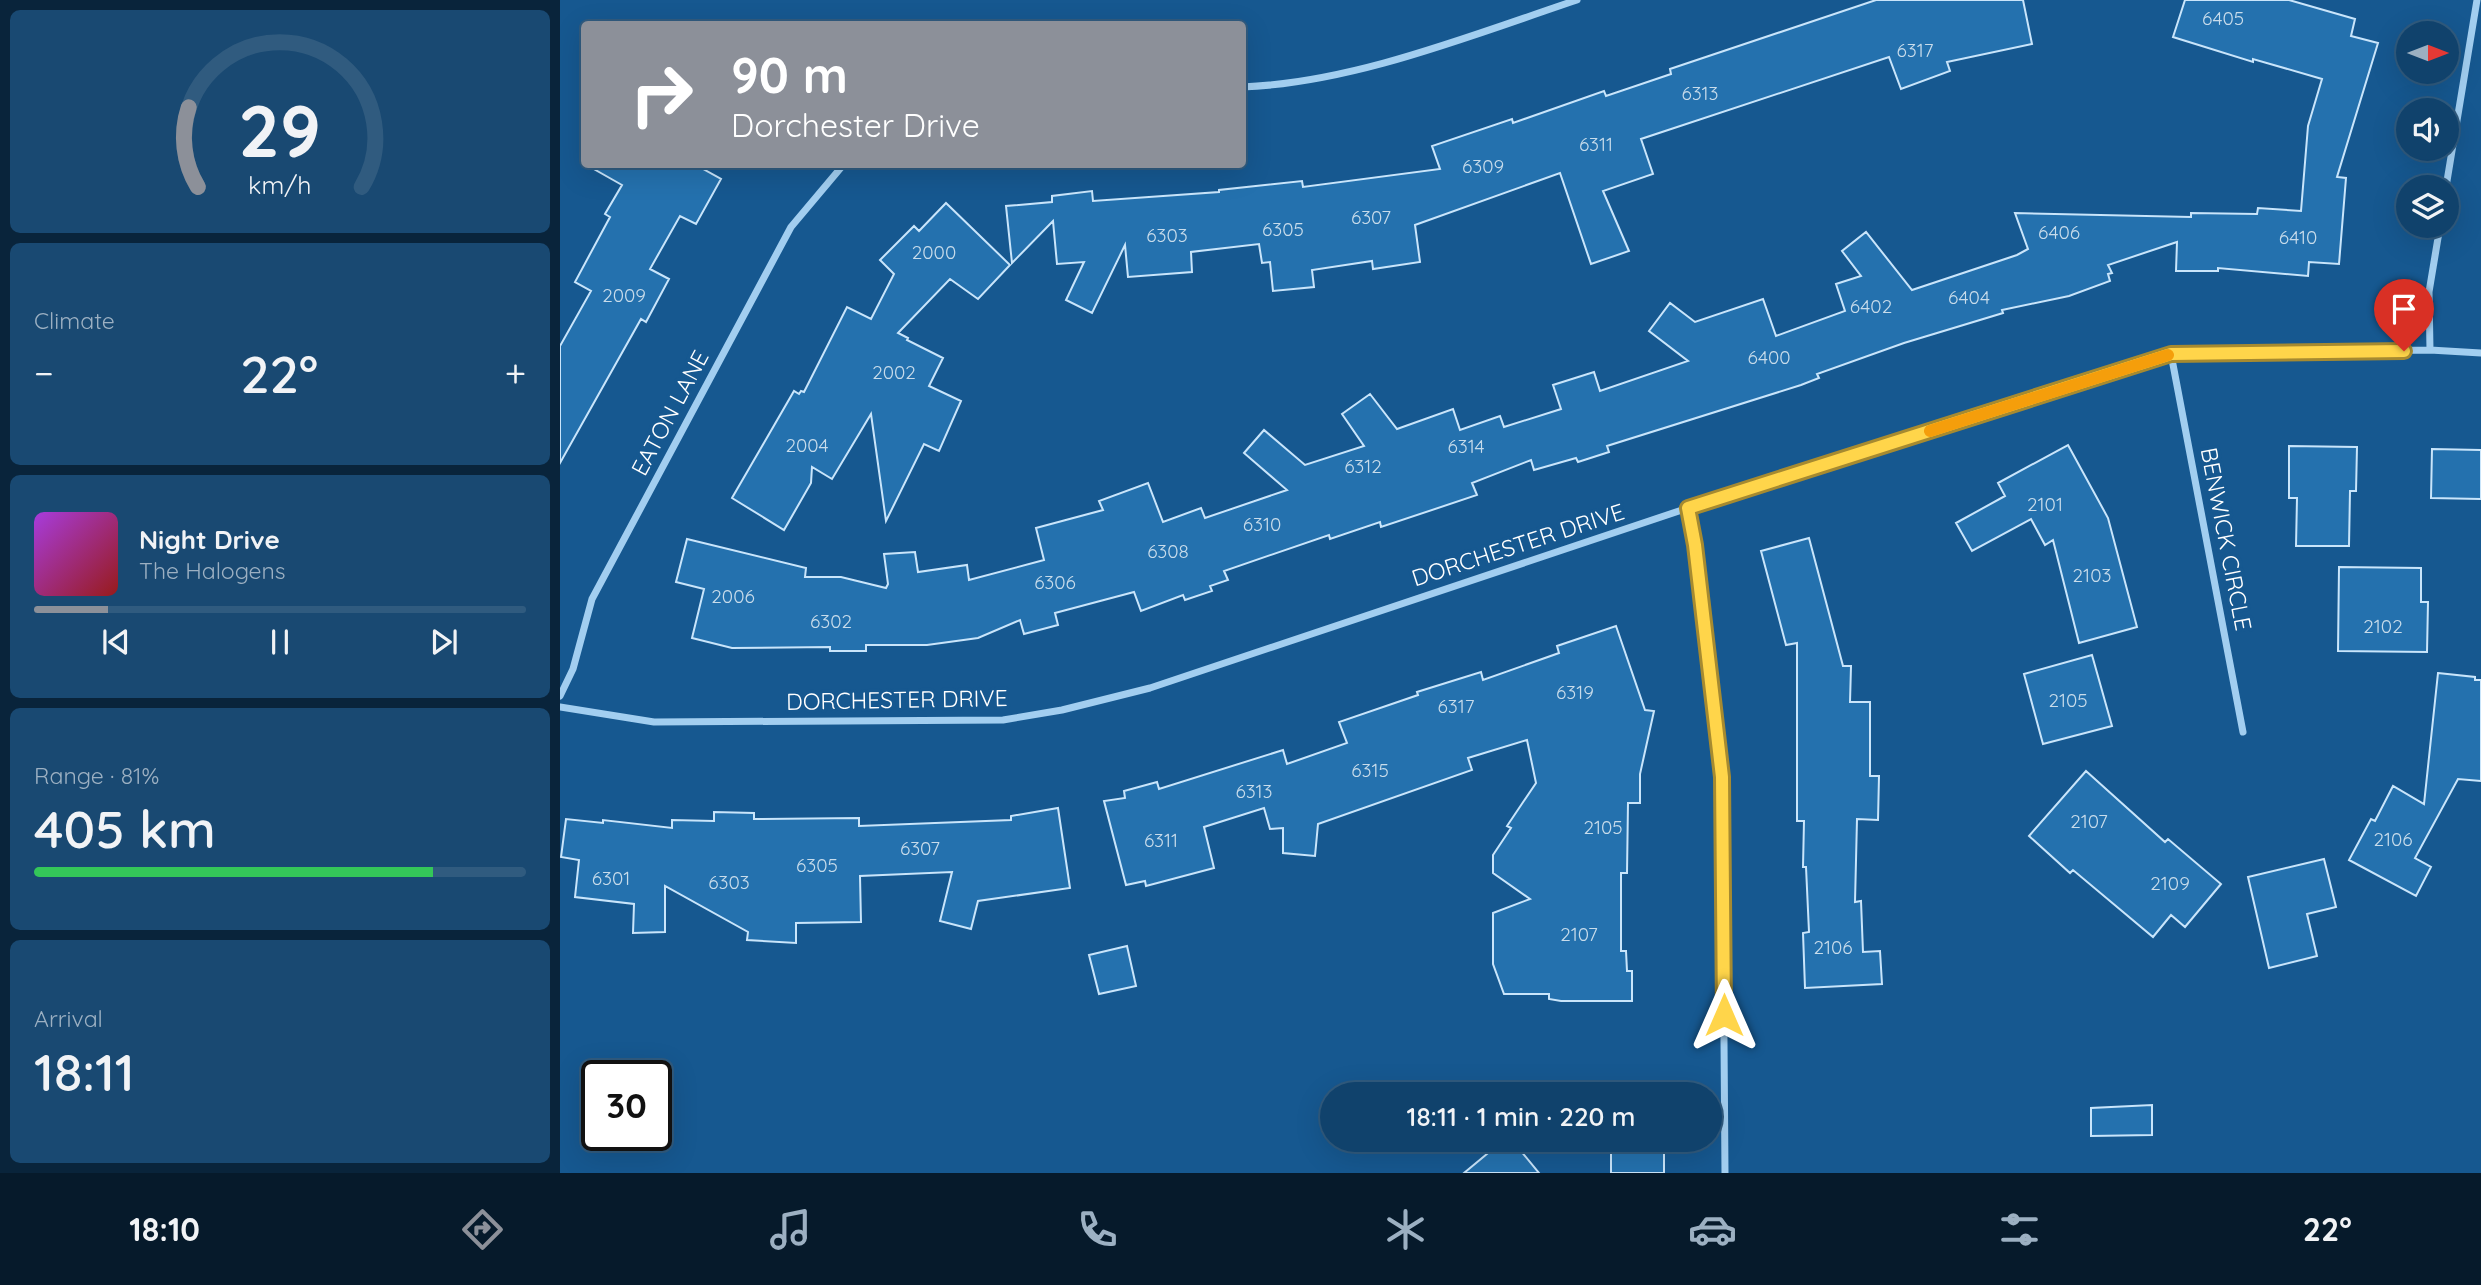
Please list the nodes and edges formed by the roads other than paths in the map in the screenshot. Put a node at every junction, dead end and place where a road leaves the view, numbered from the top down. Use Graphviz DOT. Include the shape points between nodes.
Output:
graph roads {
  1 [pos="1577,0"];
  2 [pos="2477,0"];
  3 [pos="1246,88"];
  4 [pos="841,168"];
  5 [pos="2448,175"];
  6 [pos="2438,238"];
  7 [pos="2430,351"];
  8 [pos="2481,353"];
  9 [pos="2171,354"];
  10 [pos="1688,508"];
  11 [pos="560,696"];
  12 [pos="560,707"];
  13 [pos="2243,732"];
  14 [pos="1725,1173"];
  1 -- 3 [label="street" via="1391,61 1275,86"];
  2 -- 5 [label="street"];
  4 -- 11 [label="street, EATON LANE" via="791,227 611,563 592,599 573,669"];
  6 -- 7 [label="street" via="2429,292"];
  7 -- 8 [label="street, DORCHESTER DRIVE"];
  7 -- 9 [label="street, DORCHESTER DRIVE"];
  9 -- 10 [label="street, DORCHESTER DRIVE"];
  9 -- 13 [label="street, BENWICK CIRCLE"];
  10 -- 12 [label="street, DORCHESTER DRIVE" via="1150,688 1062,710 1003,720 654,722"];
  10 -- 14 [label="street" via="1722,777"];
}
